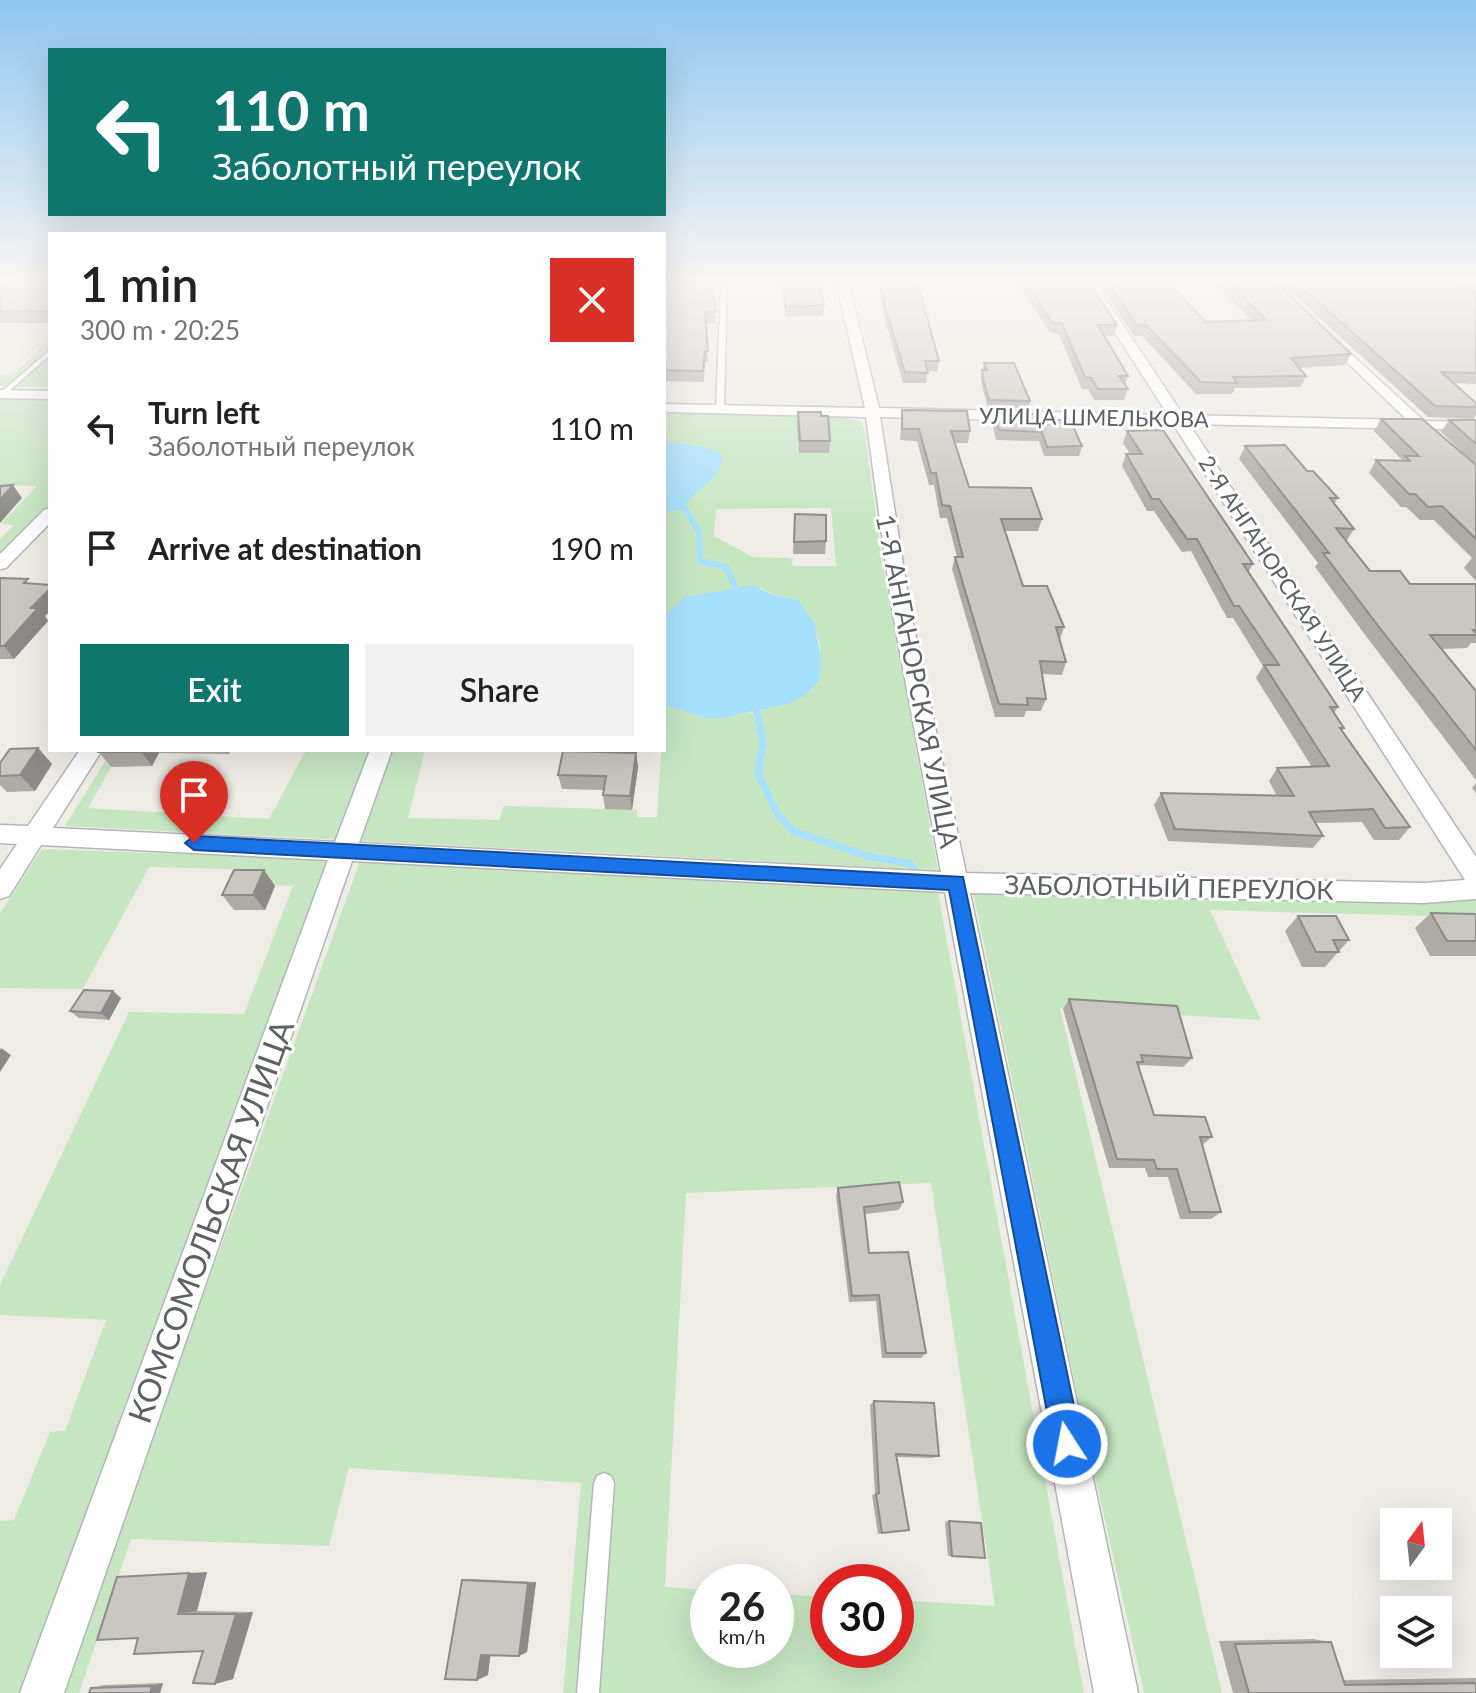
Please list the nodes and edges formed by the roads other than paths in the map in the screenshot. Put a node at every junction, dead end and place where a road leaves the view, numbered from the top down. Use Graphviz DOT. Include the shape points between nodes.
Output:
graph roads {
  1 [pos="41,360"];
  2 [pos="722,360"];
  3 [pos="860,360"];
  4 [pos="1141,360"];
  5 [pos="1353,360"];
  6 [pos="1,395"];
  7 [pos="48,395"];
  8 [pos="666,408"];
  9 [pos="720,409"];
  10 [pos="872,412"];
  11 [pos="1180,419"];
  12 [pos="1420,423"];
  13 [pos="1476,426"];
  14 [pos="1435,438"];
  15 [pos="48,515"];
  16 [pos="0,564"];
  17 [pos="90,752"];
  18 [pos="380,752"];
  19 [pos="0,834"];
  20 [pos="36,835"];
  21 [pos="343,850"];
  22 [pos="1476,877"];
  23 [pos="957,883"];
  24 [pos="0,889"];
  25 [pos="1476,889"];
  26 [pos="604,1483"];
  27 [pos="42,1693"];
  28 [pos="588,1693"];
  29 [pos="1116,1693"];
  1 -- 6 [label="lane"];
  2 -- 9 [label="lane"];
  3 -- 10 [label="street, 1-Я АНГАНОРСКАЯ УЛИЦА"];
  4 -- 11 [label="street, 2-Я АНГАНОРСКАЯ УЛИЦА"];
  5 -- 12 [label="street"];
  6 -- 7 [label="street"];
  8 -- 9 [label="street, УЛИЦА ШМЕЛЬКОВА"];
  9 -- 10 [label="street, УЛИЦА ШМЕЛЬКОВА"];
  10 -- 11 [label="street, УЛИЦА ШМЕЛЬКОВА"];
  10 -- 23 [label="street, 1-Я АНГАНОРСКАЯ УЛИЦА" via="901,609"];
  11 -- 12 [label="street, УЛИЦА ШМЕЛЬКОВА"];
  11 -- 22 [label="street, 2-Я АНГАНОРСКАЯ УЛИЦА"];
  12 -- 13 [label="street, УЛИЦА ШМЕЛЬКОВА"];
  12 -- 14 [label="street"];
  15 -- 16 [label="street"];
  17 -- 20 [label="street"];
  18 -- 21 [label="street, КОМСОМОЛЬСКАЯ УЛИЦА"];
  19 -- 20 [label="street, ЗАБОЛОТНЫЙ ПЕРЕУЛОК"];
  20 -- 21 [label="street, ЗАБОЛОТНЫЙ ПЕРЕУЛОК"];
  20 -- 24 [label="street"];
  21 -- 23 [label="street, ЗАБОЛОТНЫЙ ПЕРЕУЛОК"];
  21 -- 27 [label="street, КОМСОМОЛЬСКАЯ УЛИЦА"];
  23 -- 25 [label="street, ЗАБОЛОТНЫЙ ПЕРЕУЛОК" via="1424,893"];
  23 -- 29 [label="street, 1-Я АНГАНОРСКАЯ УЛИЦА"];
  26 -- 28 [label="lane"];
}
